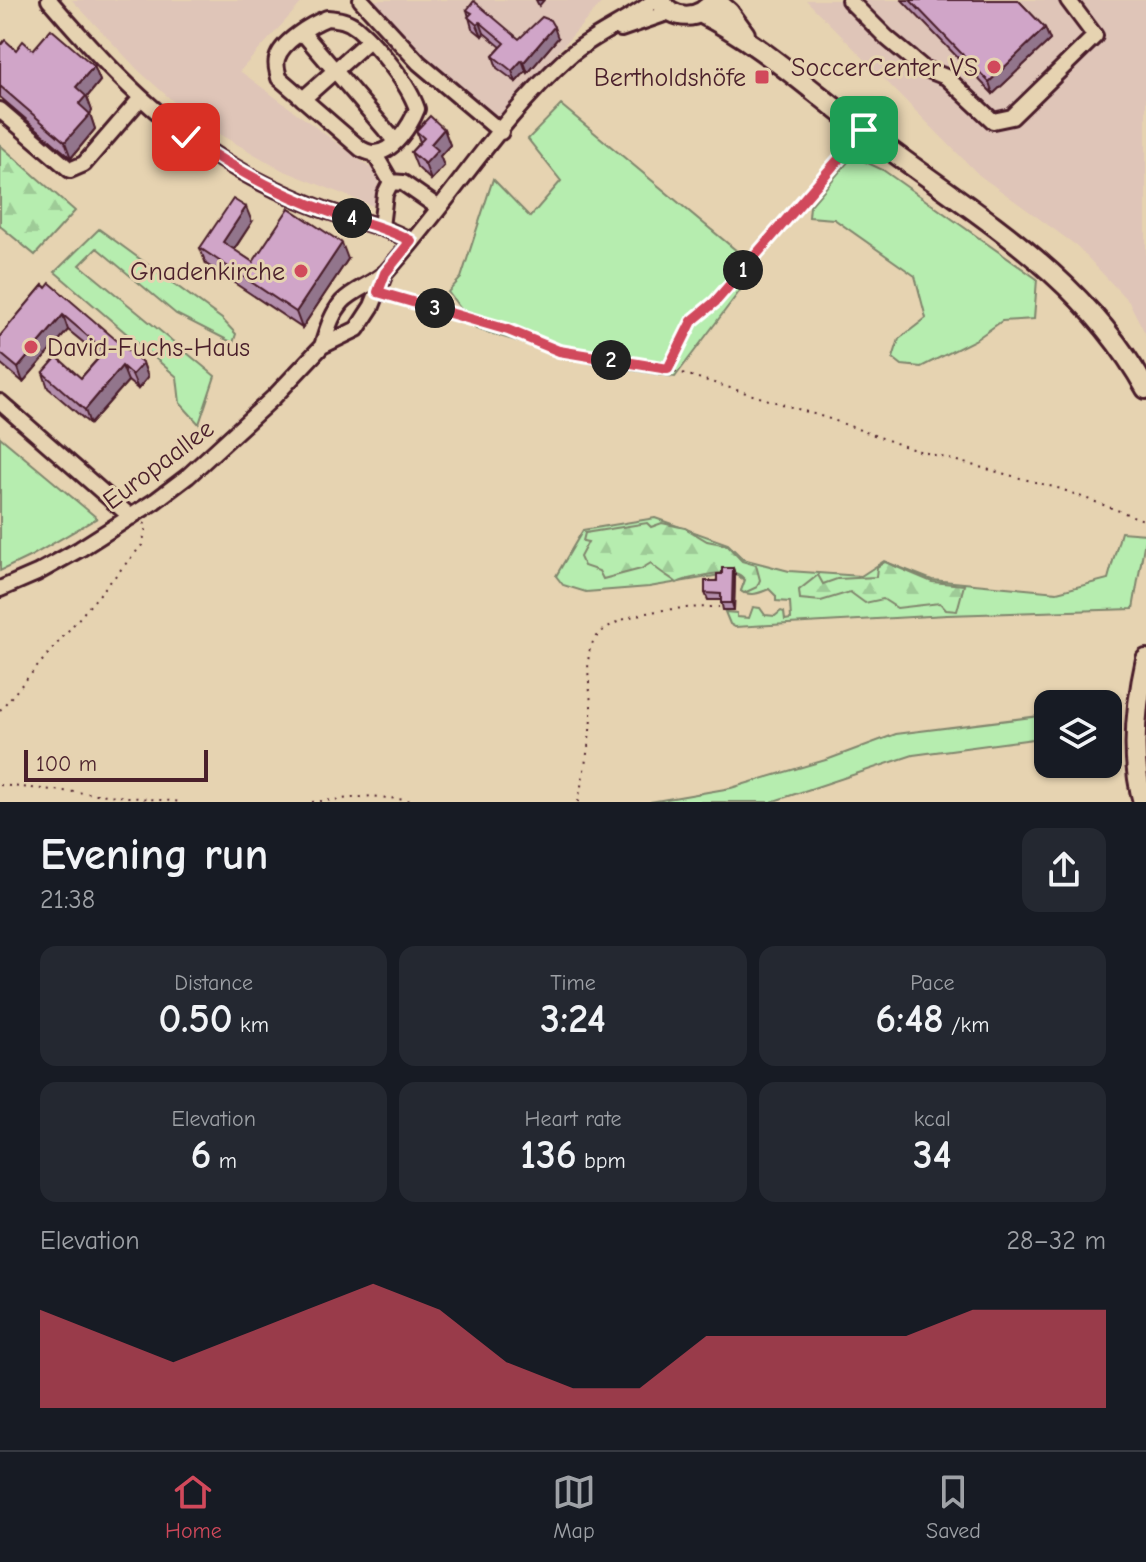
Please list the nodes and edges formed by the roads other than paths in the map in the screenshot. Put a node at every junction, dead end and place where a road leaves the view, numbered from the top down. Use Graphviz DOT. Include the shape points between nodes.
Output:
graph roads {
  1 [pos="49,0"];
  2 [pos="361,0"];
  3 [pos="714,0"];
  4 [pos="849,0"];
  5 [pos="1068,0"];
  6 [pos="661,4"];
  7 [pos="700,13"];
  8 [pos="302,32"];
  9 [pos="749,40"];
  10 [pos="368,41"];
  11 [pos="335,70"];
  12 [pos="140,99"];
  13 [pos="303,99"];
  14 [pos="0,110"];
  15 [pos="501,132"];
  16 [pos="395,141"];
  17 [pos="200,146"];
  18 [pos="374,153"];
  19 [pos="186,163"];
  20 [pos="391,182"];
  21 [pos="439,208"];
  22 [pos="381,227"];
  23 [pos="411,241"];
  24 [pos="385,273"];
  25 [pos="322,346"];
  26 [pos="1146,389"];
  27 [pos="0,402"];
  28 [pos="131,517"];
  29 [pos="0,589"];
  30 [pos="1146,659"];
  31 [pos="1143,802"];
  1 -- 12 [label="street"];
  2 -- 15 [label="street" via="419,63"];
  3 -- 7 [label="main road"];
  3 -- 9 [label="main road"];
  4 -- 5 [label="street" via="887,38 923,68 946,77 993,121 1012,117 1095,36"];
  6 -- 7 [label="main road" via="685,16"];
  6 -- 15 [label="street, Europaallee" via="571,55"];
  7 -- 9 [label="main road"];
  8 -- 10 [label="street" via="327,18 341,19"];
  8 -- 11 [label="street"];
  8 -- 13 [label="street" via="275,63 279,78"];
  9 -- 26 [label="main road" via="1068,286 1129,358"];
  10 -- 11 [label="street"];
  10 -- 16 [label="street" via="405,83 417,109"];
  11 -- 13 [label="street"];
  11 -- 16 [label="street"];
  12 -- 14 [label="street" via="84,164 70,170"];
  12 -- 17 [label="street"];
  13 -- 18 [label="street" via="361,149"];
  15 -- 21 [label="street, Europaallee"];
  16 -- 18 [label="street"];
  17 -- 19 [label="street"];
  17 -- 22 [label="street" via="276,189"];
  18 -- 20 [label="street"];
  20 -- 21 [label="street" via="403,183"];
  20 -- 22 [label="street"];
  21 -- 23 [label="street, Europaallee"];
  22 -- 23 [label="street"];
  23 -- 24 [label="street, Europaallee"];
  24 -- 25 [label="street, Europaallee" via="344,300"];
  24 -- 25 [label="street, Europaallee" via="357,329"];
  25 -- 28 [label="street, Europaallee" via="213,455"];
  27 -- 28 [label="street"];
  28 -- 29 [label="street, Europaallee"];
  30 -- 31 [label="main road" via="1136,758"];
}
